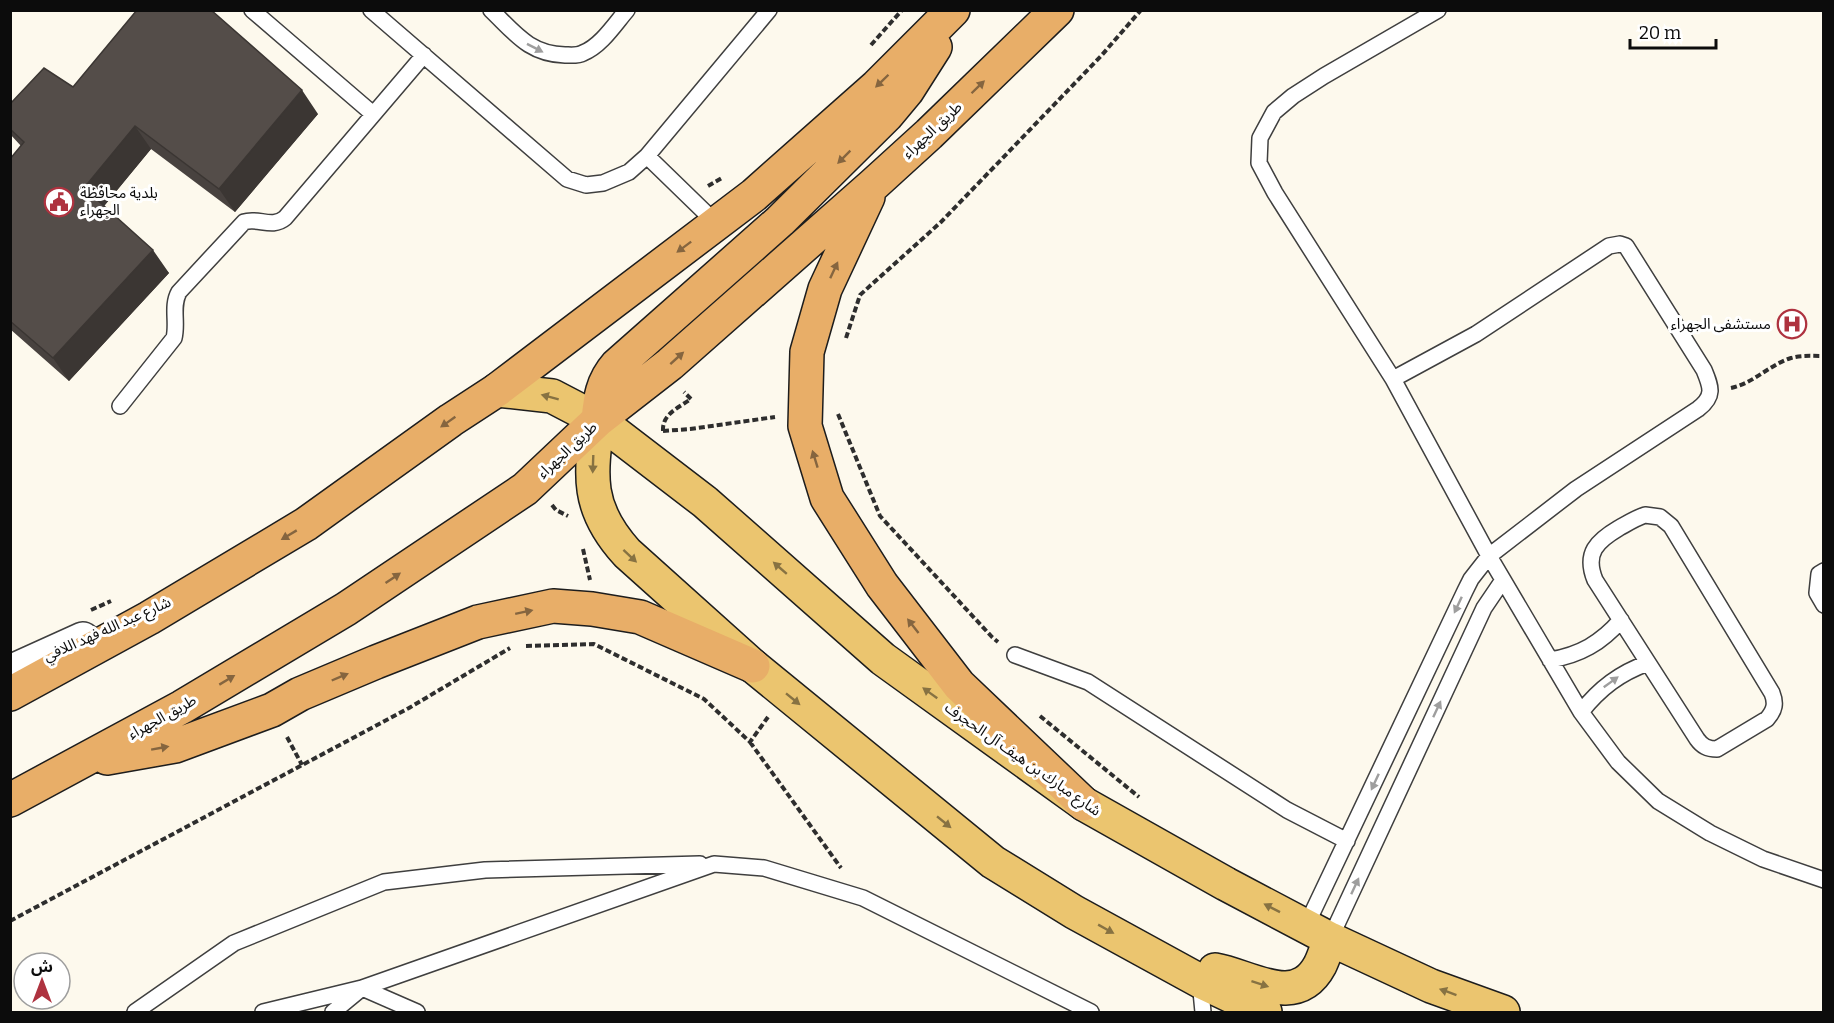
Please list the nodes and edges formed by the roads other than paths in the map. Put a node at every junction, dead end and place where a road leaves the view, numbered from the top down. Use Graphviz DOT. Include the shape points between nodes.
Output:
graph roads {
  1 [pos="252,10"];
  2 [pos="371,10"];
  3 [pos="490,10"];
  4 [pos="627,10"];
  5 [pos="769,10"];
  6 [pos="953,10"];
  7 [pos="1057,10"];
  8 [pos="1438,10"];
  9 [pos="424,55"];
  10 [pos="374,114"];
  11 [pos="647,156"];
  12 [pos="873,185"];
  13 [pos="716,223"];
  14 [pos="616,365"];
  15 [pos="1393,379"];
  16 [pos="638,389"];
  17 [pos="497,390"];
  18 [pos="120,406"];
  19 [pos="598,420"];
  20 [pos="1489,556"];
  21 [pos="1824,571"];
  22 [pos="1503,580"];
  23 [pos="203,586"];
  24 [pos="1824,605"];
  25 [pos="1621,620"];
  26 [pos="1015,655"];
  27 [pos="1550,660"];
  28 [pos="1648,663"];
  29 [pos="753,666"];
  30 [pos="10,672"];
  31 [pos="10,693"];
  32 [pos="1581,712"];
  33 [pos="81,762"];
  34 [pos="10,800"];
  35 [pos="1084,804"];
  36 [pos="1347,841"];
  37 [pos="714,864"];
  38 [pos="1824,880"];
  39 [pos="1318,932"];
  40 [pos="362,988"];
  41 [pos="1195,988"];
  42 [pos="135,1012"];
  43 [pos="263,1012"];
  44 [pos="333,1012"];
  45 [pos="417,1012"];
  46 [pos="1091,1012"];
  47 [pos="1265,1012"];
  48 [pos="1503,1012"];
  1 -- 10 [label="lane"];
  2 -- 9 [label="lane"];
  3 -- 4 [label="lane, one-way" via="531,48 568,55 582,54 596,45"];
  5 -- 11 [label="lane"];
  6 -- 13 [label="highway, one-way" via="878,86 754,195"];
  6 -- 14 [label="highway, one-way" via="925,65 887,115 780,221"];
  12 -- 7 [label="highway, طريق الجهراء, one-way"];
  8 -- 15 [label="lane" via="1293,96 1274,112 1260,138 1259,163 1275,193"];
  9 -- 10 [label="lane"];
  9 -- 11 [label="lane" via="567,179 586,185 603,183 629,172"];
  10 -- 18 [label="lane" via="285,218 275,223 244,222 179,292 175,300 174,338"];
  11 -- 13 [label="lane"];
  16 -- 12 [label="highway, طريق الجهراء, one-way"];
  35 -- 12 [label="highway, one-way" via="960,684 882,585 827,498 806,426 807,351 825,289"];
  13 -- 17 [label="highway, one-way"];
  14 -- 16 [label="highway" via="624,385"];
  14 -- 19 [label="highway" via="604,385"];
  15 -- 20 [label="lane"];
  15 -- 20 [label="lane" via="1476,334 1609,246 1620,244 1626,246 1704,370 1710,392 1707,403 1576,489"];
  16 -- 19 [label="highway, طريق الجهراء"];
  19 -- 17 [label="main road, شارع مبارك بن هيف آل الحجرف, one-way" via="552,396"];
  17 -- 23 [label="highway, one-way" via="306,524"];
  19 -- 29 [label="main road, one-way" via="593,486 598,508 614,540"];
  33 -- 19 [label="highway, طريق الجهراء, one-way" via="346,609 525,489"];
  35 -- 19 [label="main road, شارع مبارك بن هيف آل الحجرف, one-way" via="883,659 705,502 655,444"];
  20 -- 22 [label="lane"];
  20 -- 36 [label="lane, one-way" via="1468,585"];
  21 -- 24 [label="lane" via="1816,593"];
  22 -- 27 [label="lane"];
  39 -- 22 [label="lane, one-way" via="1489,598"];
  23 -- 30 [label="street, شارع عبد الله فهد اللافي"];
  23 -- 31 [label="highway"];
  25 -- 27 [label="lane" via="1597,643"];
  25 -- 28 [label="lane"];
  25 -- 28 [label="lane" via="1595,579 1590,562 1593,552 1603,538 1638,517 1660,517 1671,526 1766,683 1774,700 1772,714 1724,746 1709,749 1701,745"];
  26 -- 36 [label="lane" via="1088,682 1287,810"];
  27 -- 32 [label="lane"];
  32 -- 28 [label="lane, one-way" via="1610,681"];
  33 -- 29 [label="highway, one-way" via="175,746 272,710 300,694 478,622 553,606 640,617"];
  29 -- 41 [label="main road, one-way" via="993,862"];
  32 -- 38 [label="lane" via="1618,762 1658,801 1763,859"];
  33 -- 34 [label="highway, طريق الجهراء"];
  39 -- 35 [label="main road, شارع مبارك بن هيف آل الحجرف, one-way"];
  36 -- 39 [label="lane"];
  37 -- 40 [label="lane"];
  37 -- 42 [label="lane" via="485,870 384,882 234,943"];
  37 -- 46 [label="lane" via="764,868 862,898"];
  41 -- 39 [label="main road, one-way" via="1214,970 1264,986 1296,987 1310,979 1320,966"];
  48 -- 39 [label="main road, شارع مبارك بن هيف آل الحجرف, one-way" via="1431,986"];
  40 -- 43 [label="lane"];
  40 -- 44 [label="lane"];
  40 -- 45 [label="lane"];
  41 -- 47 [label="main road"];
}
